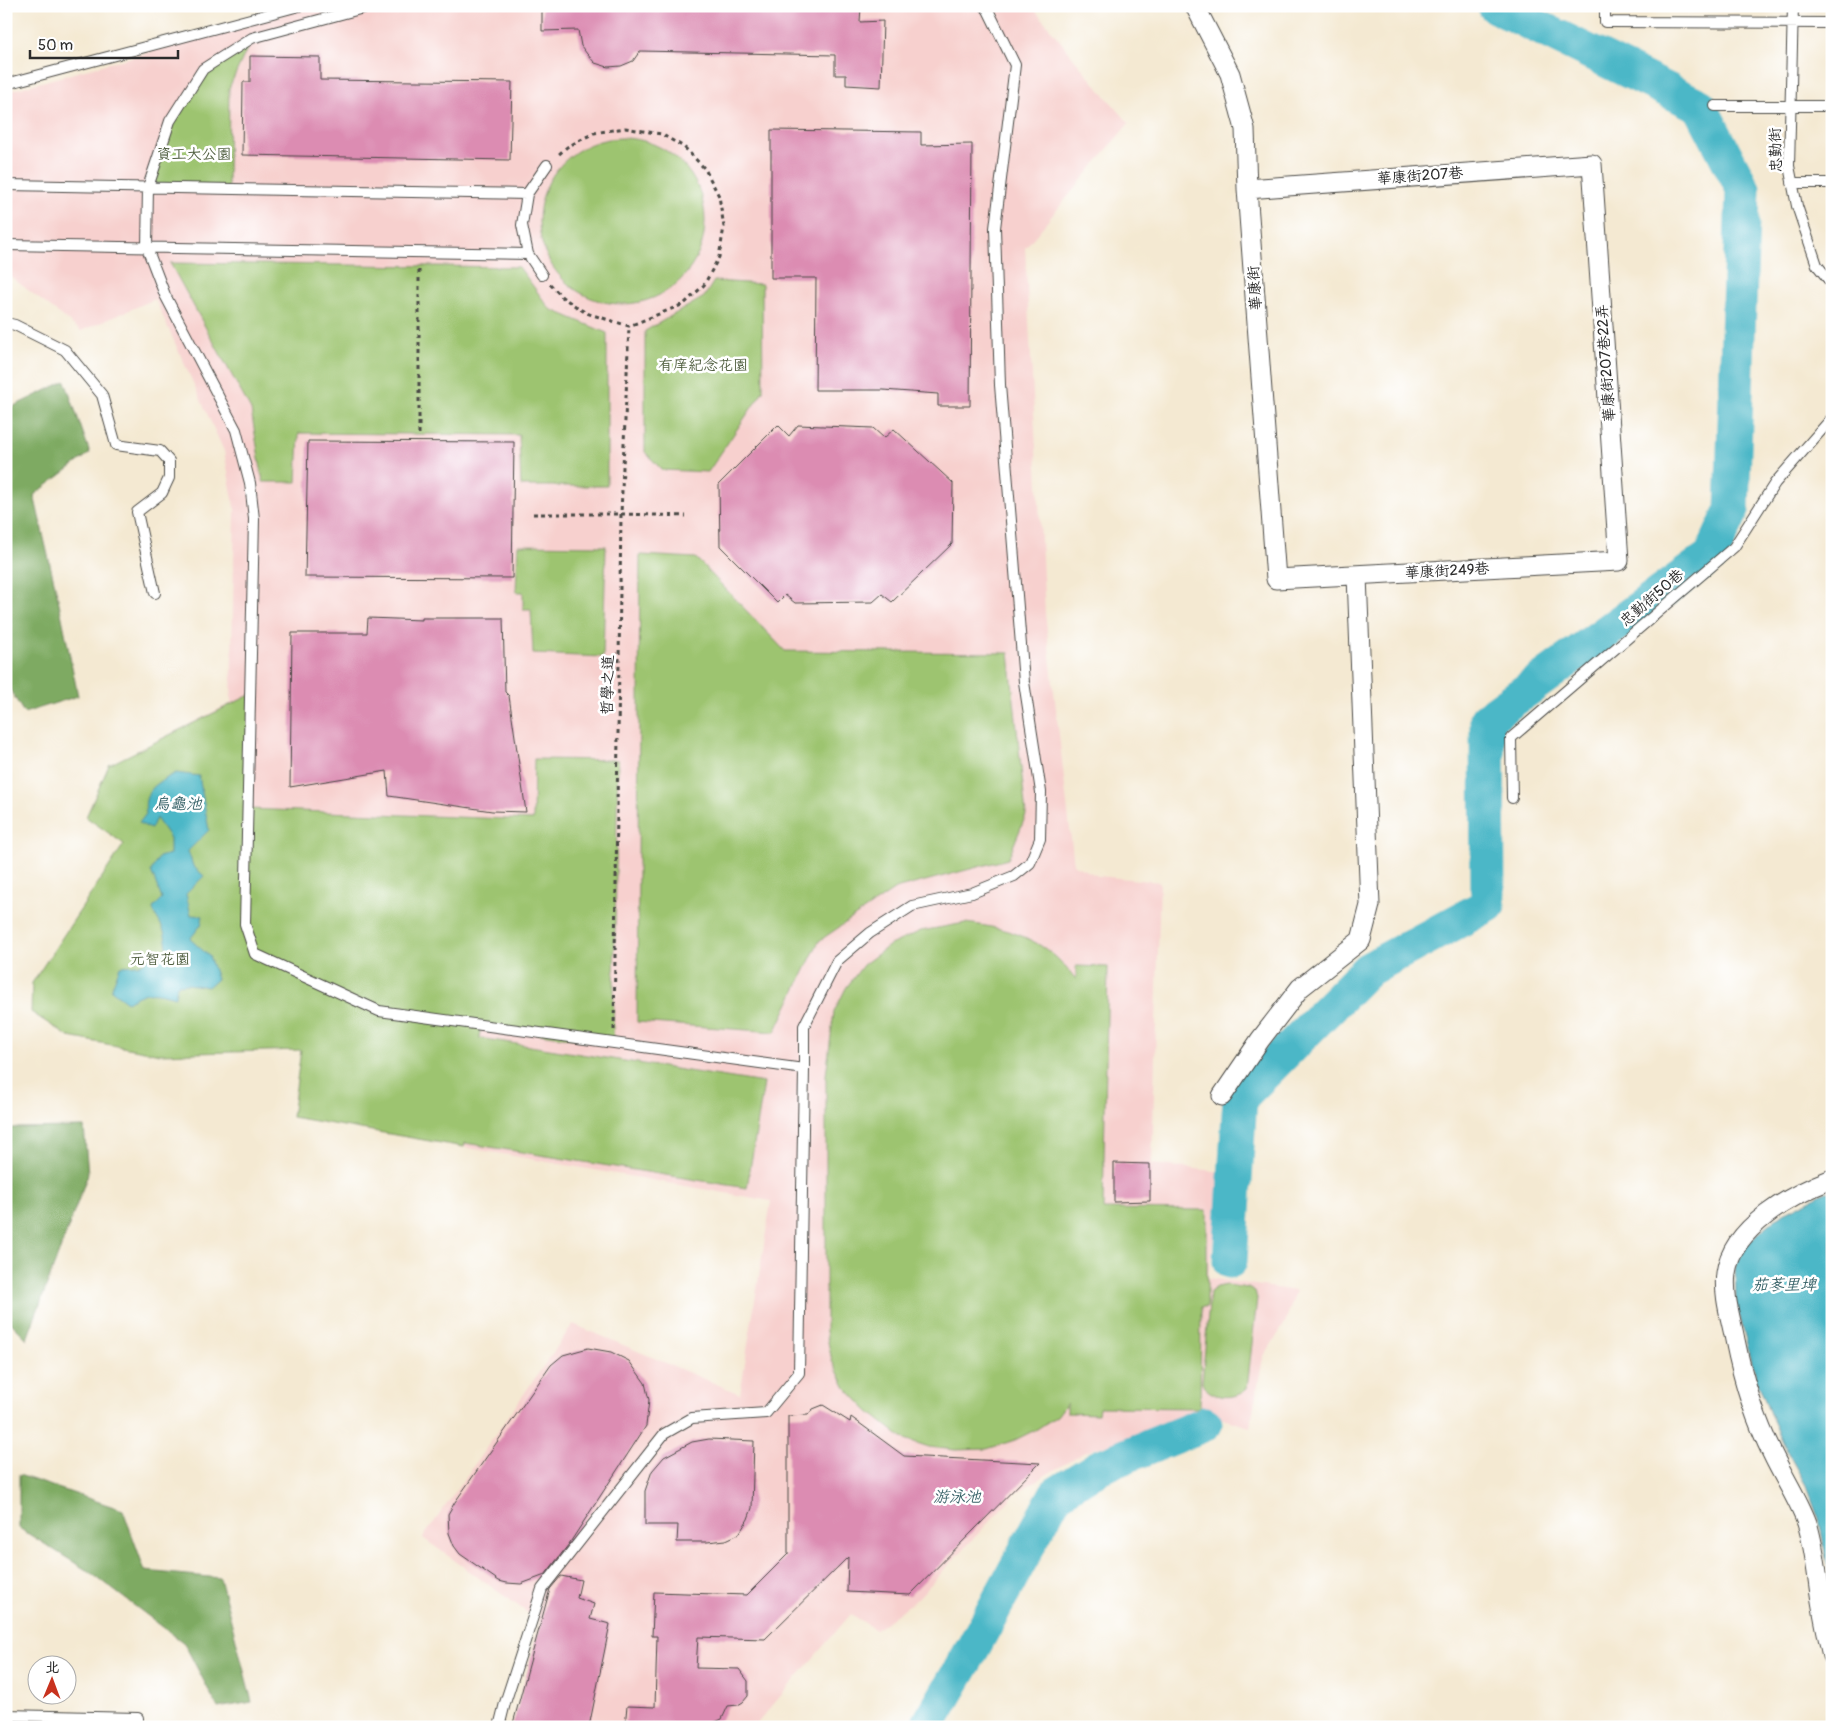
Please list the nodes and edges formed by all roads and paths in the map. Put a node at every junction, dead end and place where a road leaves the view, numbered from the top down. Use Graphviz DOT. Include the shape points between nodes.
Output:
graph roads {
  1 [pos="299,6"];
  2 [pos="371,6"];
  3 [pos="984,6"];
  4 [pos="1195,6"];
  5 [pos="1605,6"];
  6 [pos="1793,6"];
  7 [pos="1792,23"];
  8 [pos="1832,23"];
  9 [pos="6,84"];
  10 [pos="1715,106"];
  11 [pos="1790,106"];
  12 [pos="1832,106"];
  13 [pos="1592,164"];
  14 [pos="547,165"];
  15 [pos="1792,182"];
  16 [pos="1832,183"];
  17 [pos="6,185"];
  18 [pos="148,187"];
  19 [pos="1247,189"];
  20 [pos="527,194"];
  21 [pos="6,245"];
  22 [pos="147,248"];
  23 [pos="419,251"];
  24 [pos="528,254"];
  25 [pos="542,275"];
  26 [pos="1832,284"];
  27 [pos="6,323"];
  28 [pos="629,326"];
  29 [pos="1832,418"];
  30 [pos="419,434"];
  31 [pos="532,514"];
  32 [pos="621,514"];
  33 [pos="686,516"];
  34 [pos="1619,561"];
  35 [pos="1357,576"];
  36 [pos="1276,580"];
  37 [pos="156,592"];
  38 [pos="1512,798"];
  39 [pos="613,1044"];
  40 [pos="804,1069"];
  41 [pos="1222,1096"];
  42 [pos="1832,1179"];
  43 [pos="1832,1656"];
  44 [pos="6,1715"];
  45 [pos="58,1722"];
  46 [pos="138,1727"];
  47 [pos="500,1727"];
  1 -- 9 [label="lane"];
  2 -- 18 [label="lane" via="252,38 203,69 170,121"];
  3 -- 40 [label="lane" via="1015,65 995,228 1000,385 1024,682 1041,792 1040,839 1030,863 1014,876 972,893 912,906 870,933 837,961 804,1026"];
  4 -- 19 [label="street, 華康街" via="1230,74 1245,129"];
  5 -- 7 [label="lane" via="1605,22"];
  6 -- 7 [label="lane, 忠勤街"];
  7 -- 8 [label="lane"];
  7 -- 11 [label="lane, 忠勤街"];
  10 -- 11 [label="lane"];
  11 -- 12 [label="lane"];
  11 -- 15 [label="lane, 忠勤街" via="1789,166"];
  13 -- 19 [label="street, 華康街207巷"];
  13 -- 34 [label="street, 華康街207巷22弄"];
  14 -- 20 [label="lane"];
  14 -- 28 [label="path" via="567,148 594,133 625,128 661,134 684,147 705,169 719,196 724,227 719,257 704,284 684,304"];
  15 -- 16 [label="lane"];
  15 -- 26 [label="lane, 忠勤街" via="1817,266"];
  17 -- 18 [label="lane"];
  18 -- 20 [label="lane"];
  18 -- 22 [label="lane"];
  19 -- 36 [label="street, 華康街"];
  20 -- 24 [label="lane" via="522,225"];
  21 -- 22 [label="lane"];
  22 -- 23 [label="lane"];
  22 -- 39 [label="lane" via="164,295 236,430 250,483 254,519 245,924 255,954 379,1012"];
  23 -- 24 [label="lane"];
  23 -- 30 [label="path"];
  24 -- 25 [label="lane"];
  25 -- 28 [label="path" via="562,297 586,314"];
  27 -- 37 [label="lane" via="65,350 102,395 116,445 160,451 169,461 169,478 162,492 137,512"];
  28 -- 32 [label="path, 哲學之道"];
  29 -- 38 [label="lane, 忠勤街50巷" via="1775,482 1734,547 1511,738"];
  31 -- 32 [label="path"];
  32 -- 33 [label="path"];
  32 -- 39 [label="path, 哲學之道"];
  34 -- 35 [label="street, 華康街249巷"];
  35 -- 36 [label="street, 華康街249巷"];
  35 -- 41 [label="street" via="1370,904 1361,940 1300,988"];
  39 -- 40 [label="lane"];
  40 -- 47 [label="lane" via="799,1373 766,1413 692,1418 664,1434 542,1590"];
  42 -- 43 [label="street" via="1778,1207 1750,1228 1734,1252 1726,1273 1726,1296 1753,1408 1799,1503 1813,1543"];
  44 -- 45 [label="lane"];
  45 -- 46 [label="lane" via="138,1718"];
}
